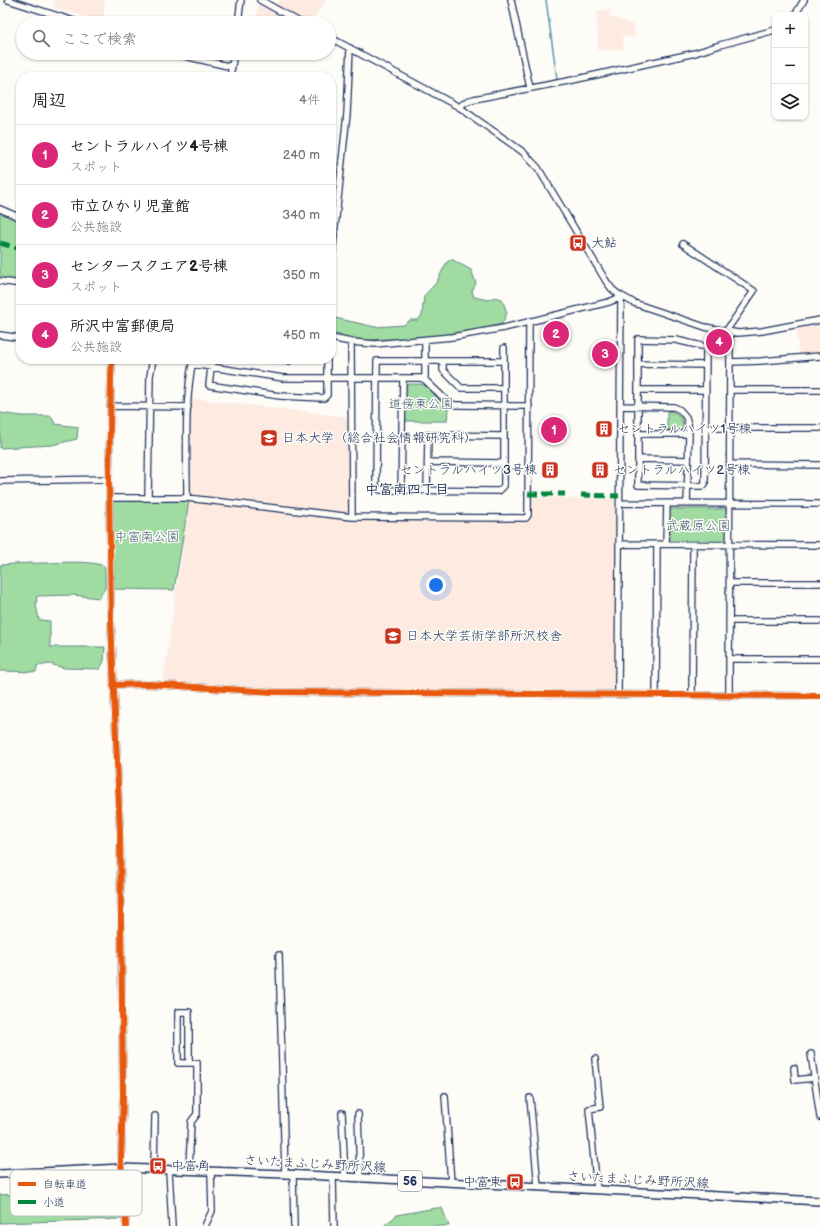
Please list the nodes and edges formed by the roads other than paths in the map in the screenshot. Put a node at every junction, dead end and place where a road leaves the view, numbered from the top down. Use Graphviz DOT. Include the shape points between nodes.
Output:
graph roads {
  1 [pos="8,0"];
  2 [pos="241,0"];
  3 [pos="260,0"];
  4 [pos="511,0"];
  5 [pos="804,0"];
  6 [pos="797,12"];
  7 [pos="58,16"];
  8 [pos="239,16"];
  9 [pos="289,16"];
  10 [pos="772,31"];
  11 [pos="336,41"];
  12 [pos="350,48"];
  13 [pos="202,60"];
  14 [pos="233,60"];
  15 [pos="232,67"];
  16 [pos="231,72"];
  17 [pos="530,88"];
  18 [pos="459,107"];
  19 [pos="0,209"];
  20 [pos="16,216"];
  21 [pos="336,217"];
  22 [pos="683,244"];
  23 [pos="0,280"];
  24 [pos="16,283"];
  25 [pos="621,297"];
  26 [pos="820,320"];
  27 [pos="529,321"];
  28 [pos="728,332"];
  29 [pos="0,335"];
  30 [pos="16,337"];
  31 [pos="336,339"];
  32 [pos="425,340"];
  33 [pos="351,342"];
  34 [pos="504,348"];
  35 [pos="820,356"];
  36 [pos="425,361"];
  37 [pos="443,361"];
  38 [pos="504,361"];
  39 [pos="730,362"];
  40 [pos="112,364"];
  41 [pos="152,364"];
  42 [pos="193,364"];
  43 [pos="200,364"];
  44 [pos="211,364"];
  45 [pos="327,364"];
  46 [pos="639,364"];
  47 [pos="706,365"];
  48 [pos="211,367"];
  49 [pos="327,378"];
  50 [pos="376,378"];
  51 [pos="403,378"];
  52 [pos="352,379"];
  53 [pos="425,380"];
  54 [pos="504,388"];
  55 [pos="639,390"];
  56 [pos="706,390"];
  57 [pos="730,390"];
  58 [pos="820,390"];
  59 [pos="110,406"];
  60 [pos="150,406"];
  61 [pos="504,406"];
  62 [pos="529,406"];
  63 [pos="620,406"];
  64 [pos="639,406"];
  65 [pos="188,407"];
  66 [pos="705,428"];
  67 [pos="730,428"];
  68 [pos="820,428"];
  69 [pos="639,434"];
  70 [pos="688,434"];
  71 [pos="504,436"];
  72 [pos="638,459"];
  73 [pos="688,460"];
  74 [pos="428,462"];
  75 [pos="504,463"];
  76 [pos="730,464"];
  77 [pos="820,465"];
  78 [pos="109,479"];
  79 [pos="0,481"];
  80 [pos="688,485"];
  81 [pos="402,490"];
  82 [pos="428,490"];
  83 [pos="148,497"];
  84 [pos="109,498"];
  85 [pos="187,498"];
  86 [pos="620,503"];
  87 [pos="667,504"];
  88 [pos="687,504"];
  89 [pos="730,504"];
  90 [pos="820,504"];
  91 [pos="352,517"];
  92 [pos="620,544"];
  93 [pos="657,544"];
  94 [pos="666,544"];
  95 [pos="693,545"];
  96 [pos="730,545"];
  97 [pos="820,545"];
  98 [pos="730,583"];
  99 [pos="820,583"];
  100 [pos="730,621"];
  101 [pos="820,621"];
  102 [pos="729,659"];
  103 [pos="820,659"];
  104 [pos="113,685"];
  105 [pos="618,695"];
  106 [pos="656,695"];
  107 [pos="692,696"];
  108 [pos="729,696"];
  109 [pos="820,696"];
  110 [pos="279,955"];
  111 [pos="811,1054"];
  112 [pos="595,1059"];
  113 [pos="189,1063"];
  114 [pos="794,1068"];
  115 [pos="814,1078"];
  116 [pos="445,1096"];
  117 [pos="530,1098"];
  118 [pos="342,1113"];
  119 [pos="358,1114"];
  120 [pos="155,1116"];
  121 [pos="820,1117"];
  122 [pos="122,1168"];
  123 [pos="81,1170"];
  124 [pos="154,1170"];
  125 [pos="170,1170"];
  126 [pos="189,1171"];
  127 [pos="210,1172"];
  128 [pos="0,1174"];
  129 [pos="10,1174"];
  130 [pos="285,1174"];
  131 [pos="293,1175"];
  132 [pos="333,1177"];
  133 [pos="345,1178"];
  134 [pos="360,1178"];
  135 [pos="451,1183"];
  136 [pos="538,1187"];
  137 [pos="597,1190"];
  138 [pos="820,1201"];
  139 [pos="125,1216"];
  140 [pos="126,1226"];
  141 [pos="172,1226"];
  142 [pos="205,1226"];
  143 [pos="294,1226"];
  144 [pos="334,1226"];
  1 -- 7 [label="street"];
  2 -- 8 [label="street"];
  3 -- 9 [label="street"];
  4 -- 17 [label="street"];
  5 -- 6 [label="street"];
  10 -- 17 [label="street" via="695,53"];
  11 -- 12 [label="street"];
  12 -- 18 [label="street"];
  12 -- 21 [label="street" via="347,114"];
  13 -- 15 [label="street"];
  14 -- 15 [label="street"];
  15 -- 16 [label="street"];
  17 -- 18 [label="street" via="468,101"];
  18 -- 25 [label="street" via="523,152 535,164 606,281"];
  19 -- 20 [label="street"];
  22 -- 28 [label="street" via="754,291"];
  23 -- 24 [label="street"];
  25 -- 27 [label="street"];
  25 -- 28 [label="street"];
  25 -- 63 [label="street"];
  26 -- 28 [label="street" via="762,331"];
  27 -- 32 [label="street" via="478,333"];
  27 -- 62 [label="street"];
  28 -- 39 [label="street"];
  29 -- 30 [label="street"];
  31 -- 33 [label="street"];
  32 -- 33 [label="street" via="375,344"];
  32 -- 36 [label="street"];
  33 -- 52 [label="street"];
  34 -- 38 [label="street"];
  35 -- 39 [label="street"];
  36 -- 37 [label="street"];
  36 -- 50 [label="street" via="377,361"];
  36 -- 53 [label="street"];
  37 -- 38 [label="street"];
  37 -- 54 [label="street" via="443,370 461,388"];
  38 -- 54 [label="street"];
  39 -- 57 [label="street"];
  40 -- 59 [label="street"];
  41 -- 60 [label="street"];
  42 -- 65 [label="street"];
  43 -- 48 [label="street"];
  44 -- 48 [label="street"];
  45 -- 49 [label="street"];
  46 -- 47 [label="street"];
  46 -- 47 [label="street" via="638,339 676,340 706,347"];
  46 -- 55 [label="street"];
  47 -- 56 [label="street"];
  48 -- 49 [label="street" via="283,378"];
  48 -- 49 [label="street" via="209,385 280,396 324,398 327,395"];
  49 -- 52 [label="street"];
  50 -- 51 [label="street"];
  50 -- 52 [label="street"];
  50 -- 81 [label="street" via="376,486 380,490"];
  51 -- 53 [label="street"];
  51 -- 81 [label="street"];
  52 -- 91 [label="street"];
  53 -- 61 [label="street" via="448,402 455,405"];
  54 -- 61 [label="street"];
  55 -- 56 [label="street"];
  55 -- 64 [label="street"];
  56 -- 66 [label="street"];
  57 -- 58 [label="street"];
  57 -- 67 [label="street"];
  59 -- 60 [label="street"];
  59 -- 78 [label="street"];
  60 -- 65 [label="street"];
  60 -- 83 [label="street"];
  61 -- 62 [label="street"];
  61 -- 71 [label="street"];
  62 -- 91 [label="street" via="526,518"];
  63 -- 64 [label="street"];
  63 -- 86 [label="street"];
  64 -- 69 [label="street"];
  64 -- 70 [label="street" via="676,408 686,417"];
  65 -- 85 [label="street"];
  66 -- 67 [label="street"];
  66 -- 80 [label="street" via="705,484"];
  67 -- 68 [label="street"];
  67 -- 76 [label="street"];
  69 -- 70 [label="street"];
  69 -- 72 [label="street"];
  70 -- 73 [label="street"];
  71 -- 74 [label="street" via="428,435"];
  71 -- 75 [label="street"];
  72 -- 73 [label="street"];
  72 -- 80 [label="street" via="638,485"];
  73 -- 80 [label="street"];
  74 -- 75 [label="street"];
  74 -- 82 [label="street"];
  75 -- 82 [label="street" via="504,486 499,491"];
  76 -- 77 [label="street"];
  76 -- 89 [label="street"];
  78 -- 79 [label="street"];
  78 -- 84 [label="street"];
  80 -- 88 [label="street"];
  81 -- 82 [label="street"];
  83 -- 84 [label="street"];
  83 -- 85 [label="street"];
  84 -- 104 [label="street"];
  85 -- 91 [label="street"];
  86 -- 87 [label="street"];
  86 -- 92 [label="street"];
  87 -- 88 [label="street"];
  87 -- 94 [label="street"];
  88 -- 89 [label="street"];
  89 -- 90 [label="street"];
  89 -- 96 [label="street"];
  92 -- 93 [label="street"];
  92 -- 105 [label="street"];
  93 -- 94 [label="street"];
  93 -- 106 [label="street"];
  94 -- 95 [label="street"];
  95 -- 96 [label="street"];
  95 -- 107 [label="street"];
  96 -- 97 [label="street"];
  96 -- 98 [label="street"];
  98 -- 99 [label="street"];
  98 -- 100 [label="street"];
  100 -- 101 [label="street"];
  100 -- 102 [label="street"];
  102 -- 103 [label="street"];
  102 -- 108 [label="street"];
  104 -- 105 [label="street" via="148,684 272,692"];
  104 -- 122 [label="street" via="120,832"];
  105 -- 106 [label="street"];
  106 -- 107 [label="street"];
  107 -- 108 [label="street"];
  108 -- 109 [label="street"];
  110 -- 130 [label="street"];
  111 -- 115 [label="street"];
  112 -- 137 [label="street" via="600,1107 589,1109"];
  113 -- 113 [label="street" via="189,1012 178,1012 178,1063"];
  113 -- 126 [label="street" via="197,1063 197,1114 191,1122"];
  114 -- 115 [label="street" via="795,1080"];
  115 -- 121 [label="street"];
  116 -- 135 [label="street"];
  117 -- 136 [label="street"];
  118 -- 133 [label="street"];
  119 -- 134 [label="street"];
  120 -- 124 [label="street"];
  122 -- 123 [label="main road, さいたまふじみ野所沢線 / 56"];
  122 -- 124 [label="main road, さいたまふじみ野所沢線 / 56"];
  124 -- 125 [label="main road, さいたまふじみ野所沢線 / 56"];
  125 -- 126 [label="main road, さいたまふじみ野所沢線 / 56"];
  125 -- 141 [label="street"];
  126 -- 127 [label="main road, さいたまふじみ野所沢線 / 56"];
  127 -- 130 [label="main road, さいたまふじみ野所沢線 / 56"];
  127 -- 142 [label="street" via="212,1211"];
  128 -- 129 [label="main road, さいたまふじみ野所沢線 / 56"];
  130 -- 131 [label="main road, さいたまふじみ野所沢線 / 56"];
  131 -- 132 [label="main road, さいたまふじみ野所沢線 / 56"];
  131 -- 143 [label="street"];
  132 -- 133 [label="main road, さいたまふじみ野所沢線 / 56"];
  132 -- 144 [label="street"];
  133 -- 134 [label="main road, さいたまふじみ野所沢線 / 56"];
  134 -- 135 [label="main road, さいたまふじみ野所沢線 / 56"];
  135 -- 136 [label="main road, さいたまふじみ野所沢線 / 56"];
  136 -- 137 [label="main road, さいたまふじみ野所沢線 / 56"];
  137 -- 138 [label="main road, さいたまふじみ野所沢線 / 56"];
  139 -- 140 [label="street"];
}
